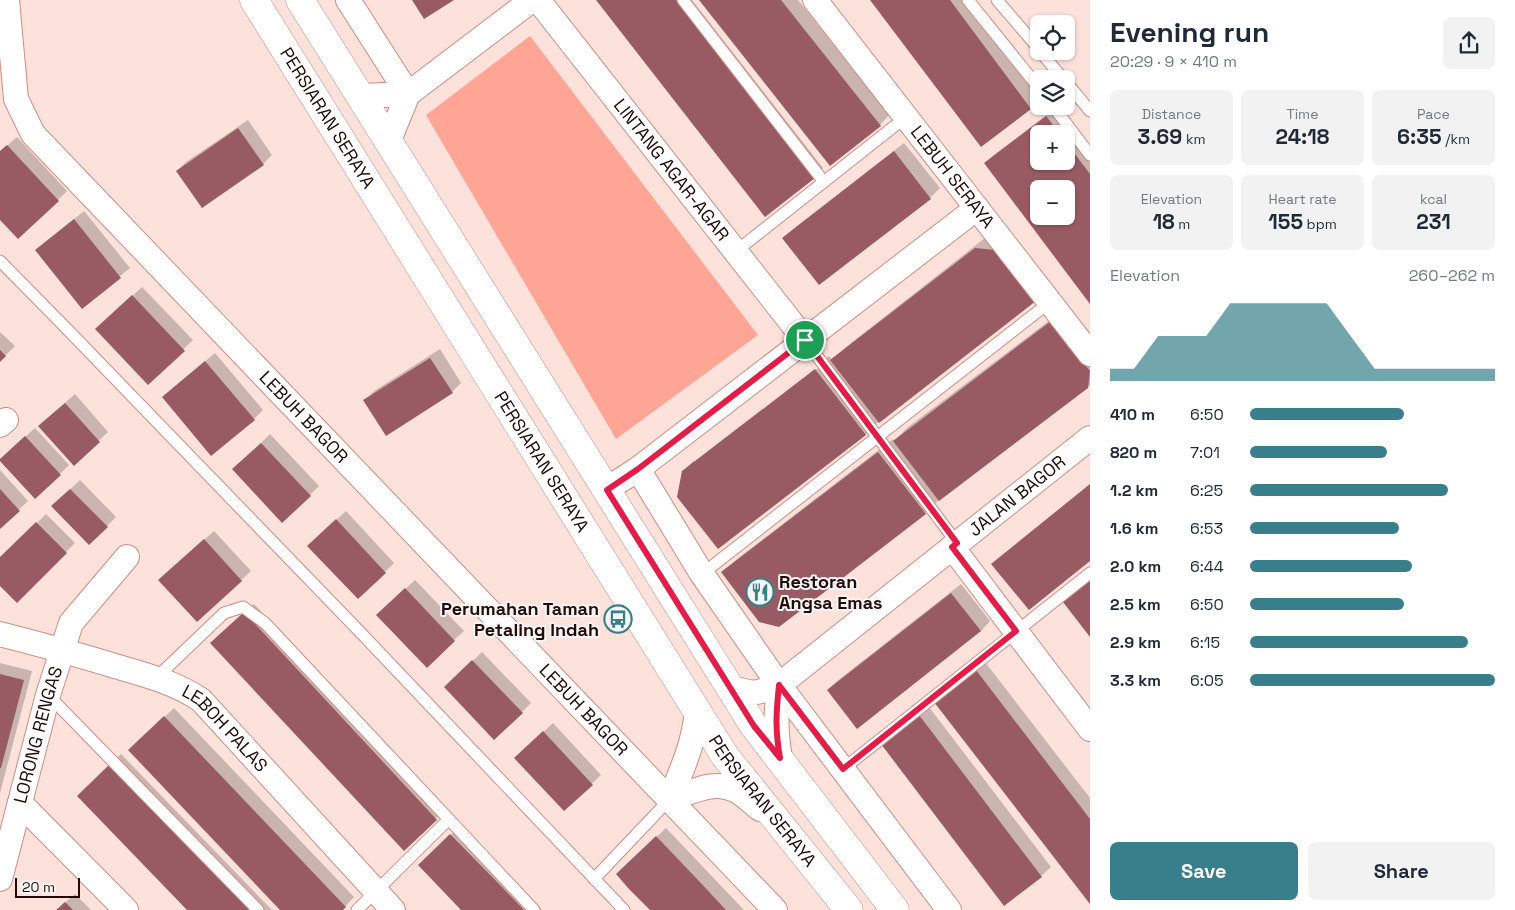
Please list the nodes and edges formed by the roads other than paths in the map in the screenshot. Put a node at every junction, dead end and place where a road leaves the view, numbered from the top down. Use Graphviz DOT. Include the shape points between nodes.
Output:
graph roads {
  1 [pos="7,0"];
  2 [pos="254,0"];
  3 [pos="300,0"];
  4 [pos="348,0"];
  5 [pos="532,0"];
  6 [pos="538,0"];
  7 [pos="683,0"];
  8 [pos="814,0"];
  9 [pos="968,0"];
  10 [pos="997,0"];
  11 [pos="1030,38"];
  12 [pos="1048,60"];
  13 [pos="1056,70"];
  14 [pos="1030,77"];
  15 [pos="1075,92"];
  16 [pos="408,94"];
  17 [pos="361,96"];
  18 [pos="1090,110"];
  19 [pos="1060,115"];
  20 [pos="906,117"];
  21 [pos="389,140"];
  22 [pos="1090,155"];
  23 [pos="824,182"];
  24 [pos="977,208"];
  25 [pos="735,252"];
  26 [pos="0,261"];
  27 [pos="1050,302"];
  28 [pos="805,340"];
  29 [pos="1090,354"];
  30 [pos="877,437"];
  31 [pos="1090,438"];
  32 [pos="638,469"];
  33 [pos="607,490"];
  34 [pos="955,545"];
  35 [pos="127,558"];
  36 [pos="1090,573"];
  37 [pos="702,574"];
  38 [pos="1016,631"];
  39 [pos="0,634"];
  40 [pos="62,649"];
  41 [pos="156,678"];
  42 [pos="779,685"];
  43 [pos="730,686"];
  44 [pos="48,695"];
  45 [pos="697,710"];
  46 [pos="1090,730"];
  47 [pos="780,758"];
  48 [pos="843,769"];
  49 [pos="670,800"];
  50 [pos="20,803"];
  51 [pos="448,820"];
  52 [pos="780,825"];
  53 [pos="3,855"];
  54 [pos="0,879"];
  55 [pos="594,879"];
  56 [pos="376,892"];
  57 [pos="126,910"];
  58 [pos="258,910"];
  59 [pos="357,910"];
  60 [pos="393,910"];
  61 [pos="534,910"];
  62 [pos="624,910"];
  63 [pos="775,910"];
  64 [pos="849,910"];
  65 [pos="895,910"];
  66 [pos="949,910"];
  1 -- 49 [label="street, LEBUH BAGOR" via="16,99 33,134"];
  2 -- 45 [label="main road, PERSIARAN SERAYA"];
  3 -- 17 [label="main road"];
  4 -- 16 [label="street"];
  5 -- 16 [label="street"];
  6 -- 25 [label="street, LINTANG AGAR-AGAR"];
  7 -- 23 [label="lane"];
  8 -- 20 [label="street, LEBUH SERAYA"];
  9 -- 14 [label="lane"];
  10 -- 11 [label="lane"];
  12 -- 13 [label="lane"];
  15 -- 18 [label="lane"];
  16 -- 17 [label="street"];
  16 -- 21 [label="street"];
  17 -- 21 [label="main road"];
  19 -- 22 [label="lane"];
  20 -- 23 [label="lane"];
  20 -- 24 [label="street, LEBUH SERAYA"];
  21 -- 33 [label="main road"];
  23 -- 25 [label="lane"];
  24 -- 27 [label="street, LEBUH SERAYA"];
  24 -- 28 [label="street"];
  25 -- 28 [label="street, LINTANG AGAR-AGAR"];
  26 -- 55 [label="lane"];
  27 -- 29 [label="street, LEBUH SERAYA"];
  27 -- 30 [label="lane"];
  28 -- 30 [label="lane"];
  28 -- 32 [label="street"];
  30 -- 34 [label="lane"];
  30 -- 37 [label="lane"];
  31 -- 34 [label="street, JALAN BAGOR"];
  32 -- 33 [label="street"];
  32 -- 37 [label="street"];
  33 -- 43 [label="main road"];
  34 -- 38 [label="street"];
  34 -- 42 [label="street, JALAN BAGOR"];
  35 -- 40 [label="street, LORONG RENGAS" via="71,623"];
  36 -- 38 [label="lane"];
  37 -- 42 [label="street"];
  38 -- 46 [label="street"];
  38 -- 48 [label="lane"];
  39 -- 40 [label="street, LEBOH PALAS"];
  40 -- 41 [label="street, LEBOH PALAS"];
  40 -- 44 [label="street, LORONG RENGAS"];
  41 -- 51 [label="lane" via="224,613 243,607 265,623"];
  41 -- 56 [label="street, LEBOH PALAS" via="183,688 201,700"];
  42 -- 43 [label="street, JALAN BAGOR" via="758,693"];
  42 -- 47 [label="street" via="775,725"];
  42 -- 48 [label="street"];
  43 -- 47 [label="main road" via="754,726"];
  44 -- 50 [label="street, LORONG RENGAS"];
  44 -- 58 [label="lane"];
  45 -- 49 [label="street" via="690,749"];
  45 -- 52 [label="main road, PERSIARAN SERAYA" via="725,756"];
  47 -- 65 [label="main road"];
  48 -- 66 [label="street"];
  49 -- 52 [label="street" via="713,785 726,786"];
  49 -- 55 [label="lane"];
  49 -- 63 [label="street, LEBUH BAGOR"];
  50 -- 53 [label="street, LORONG RENGAS"];
  50 -- 57 [label="street"];
  51 -- 56 [label="lane"];
  51 -- 61 [label="lane"];
  52 -- 64 [label="main road, PERSIARAN SERAYA"];
  53 -- 54 [label="street, LORONG RENGAS"];
  55 -- 62 [label="lane"];
  56 -- 59 [label="lane"];
  56 -- 60 [label="street, LEBOH PALAS"];
}
